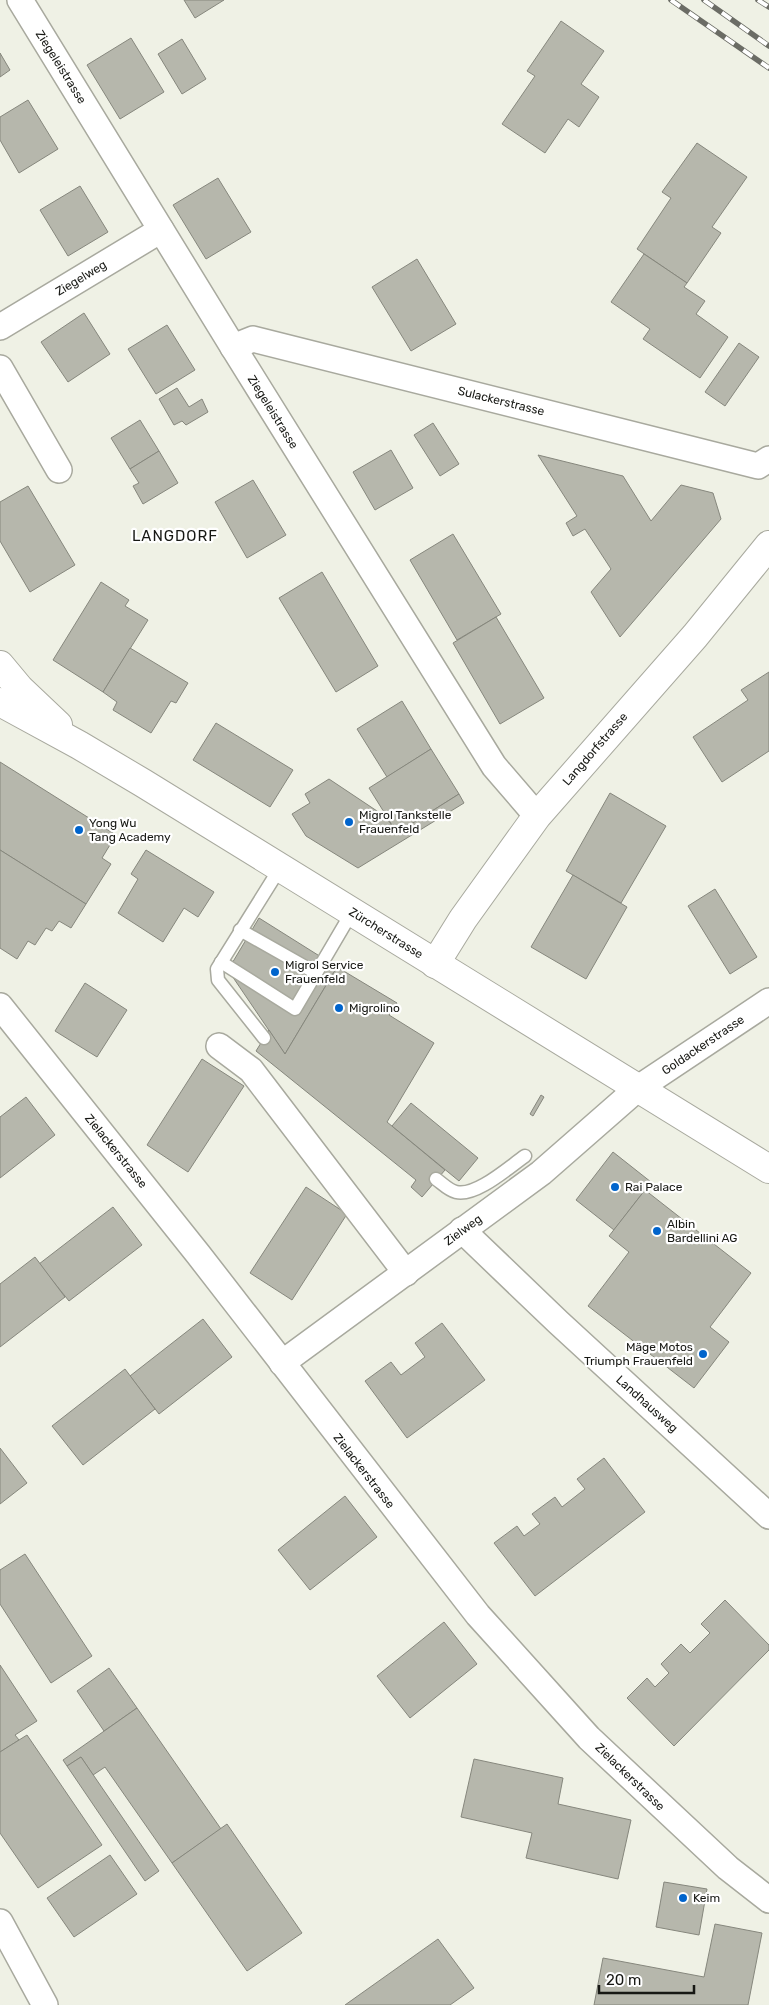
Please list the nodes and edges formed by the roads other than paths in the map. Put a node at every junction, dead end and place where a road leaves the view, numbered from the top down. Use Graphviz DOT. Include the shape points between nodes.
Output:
graph roads {
  1 [pos="20,0"];
  2 [pos="161,230"];
  3 [pos="0,326"];
  4 [pos="233,347"];
  5 [pos="0,368"];
  6 [pos="769,459"];
  7 [pos="59,470"];
  8 [pos="769,545"];
  9 [pos="0,665"];
  10 [pos="0,702"];
  11 [pos="79,745"];
  12 [pos="537,816"];
  13 [pos="280,868"];
  14 [pos="352,912"];
  15 [pos="240,930"];
  16 [pos="221,962"];
  17 [pos="435,964"];
  18 [pos="316,973"];
  19 [pos="769,1001"];
  20 [pos="0,1006"];
  21 [pos="264,1038"];
  22 [pos="219,1046"];
  23 [pos="637,1089"];
  24 [pos="525,1156"];
  25 [pos="769,1169"];
  26 [pos="436,1179"];
  27 [pos="462,1230"];
  28 [pos="406,1273"];
  29 [pos="282,1363"];
  30 [pos="769,1516"];
  31 [pos="769,1900"];
  32 [pos="0,1922"];
  33 [pos="45,2005"];
  1 -- 2 [label="street, Ziegeleistrasse"];
  2 -- 3 [label="street, Ziegelweg"];
  2 -- 4 [label="street, Ziegeleistrasse"];
  4 -- 6 [label="street, Sulackerstrasse" via="253,339 758,466"];
  4 -- 12 [label="street, Ziegeleistrasse" via="494,766"];
  5 -- 7 [label="street"];
  8 -- 12 [label="main road, Langdorfstrasse" via="696,636"];
  9 -- 11 [label="main road" via="20,689"];
  10 -- 11 [label="main road, Zürcherstrasse"];
  11 -- 13 [label="main road, Zürcherstrasse"];
  12 -- 17 [label="main road, Langdorfstrasse"];
  13 -- 14 [label="main road, Zürcherstrasse"];
  13 -- 15 [label="lane"];
  14 -- 17 [label="main road, Zürcherstrasse"];
  14 -- 18 [label="lane"];
  15 -- 16 [label="lane"];
  15 -- 18 [label="lane"];
  16 -- 18 [label="lane" via="295,1009"];
  16 -- 21 [label="lane" via="217,969 218,980"];
  17 -- 23 [label="main road, Zürcherstrasse"];
  19 -- 23 [label="street, Goldackerstrasse"];
  20 -- 29 [label="street, Zielackerstrasse"];
  22 -- 28 [label="street" via="251,1070"];
  23 -- 25 [label="main road, Zürcherstrasse"];
  23 -- 27 [label="street, Zielweg" via="541,1173"];
  24 -- 26 [label="lane" via="473,1191 458,1193"];
  27 -- 28 [label="street, Zielweg"];
  27 -- 30 [label="street, Landhausweg"];
  28 -- 29 [label="street, Zielweg"];
  29 -- 31 [label="street, Zielackerstrasse" via="478,1615 536,1680 589,1738 653,1800 728,1868"];
  32 -- 33 [label="street"];
}
